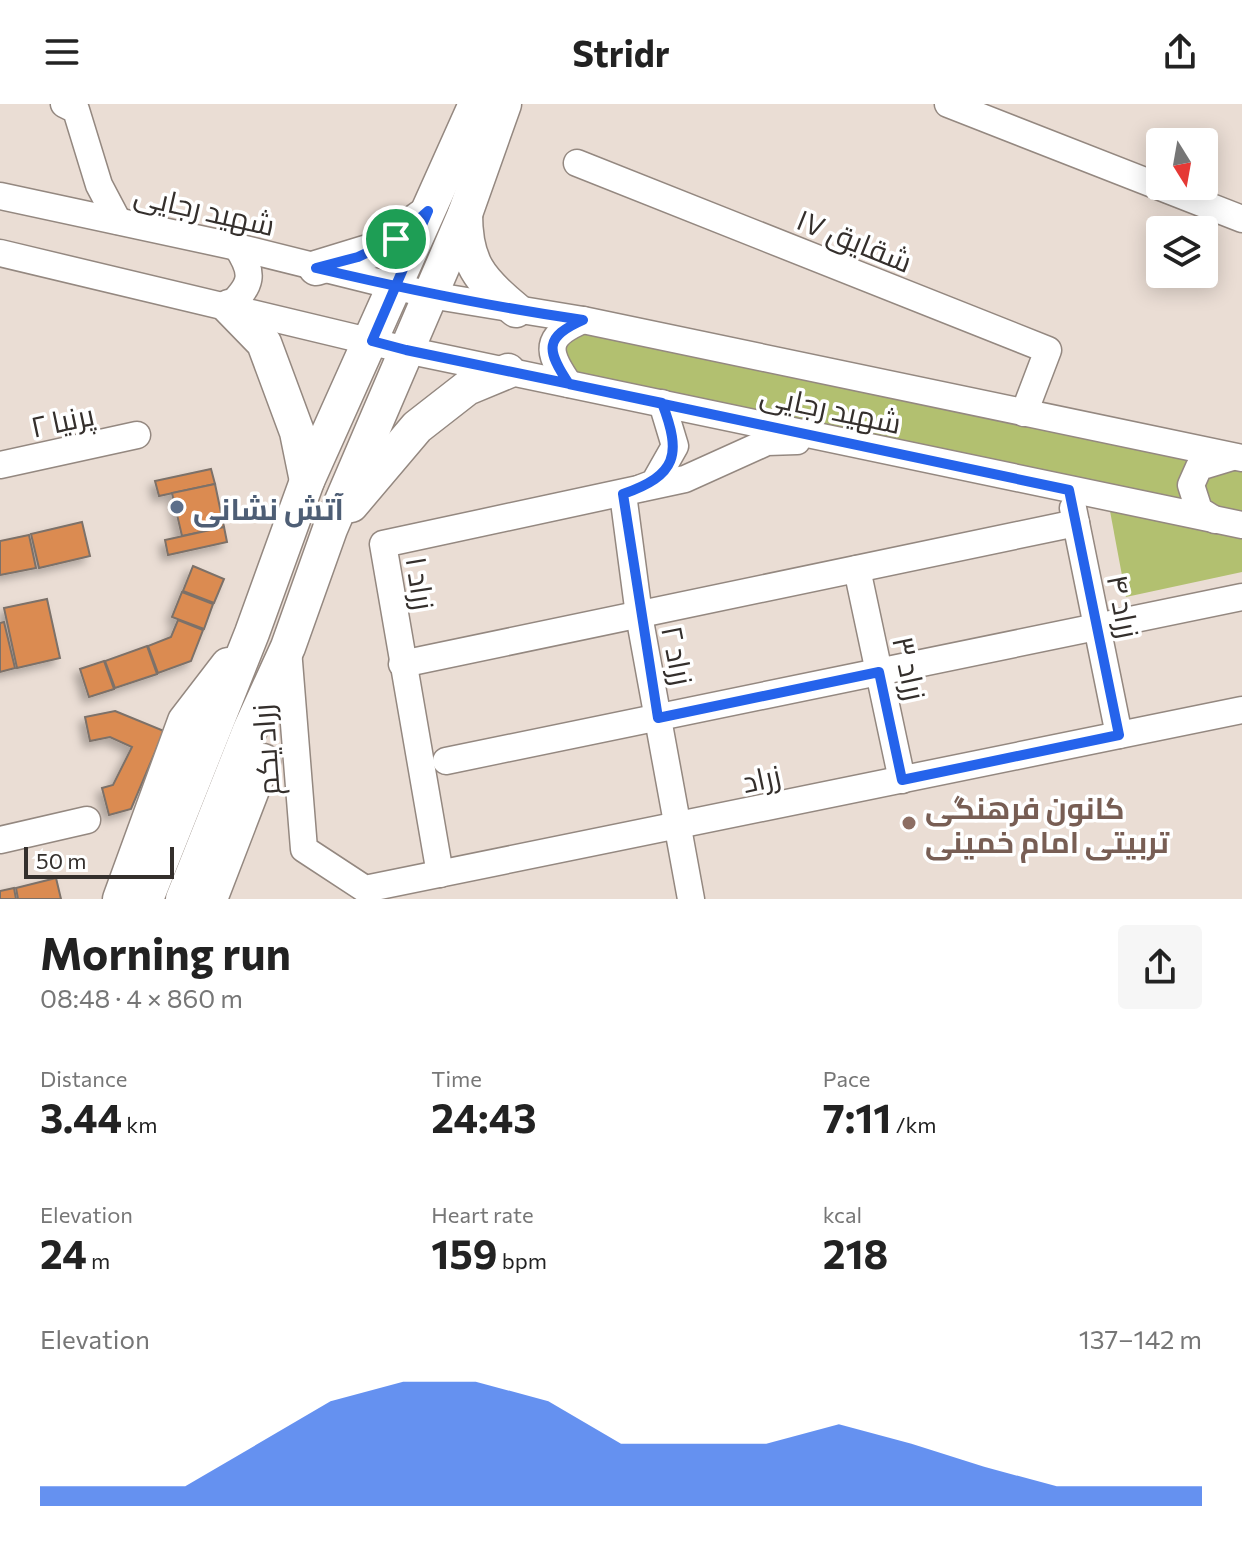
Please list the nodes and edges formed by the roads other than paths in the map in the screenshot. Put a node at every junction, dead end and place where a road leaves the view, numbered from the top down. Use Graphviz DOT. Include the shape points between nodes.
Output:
graph roads {
  1 [pos="476,104"];
  2 [pos="504,104"];
  3 [pos="948,104"];
  4 [pos="64,106"];
  5 [pos="577,163"];
  6 [pos="0,196"];
  7 [pos="428,211"];
  8 [pos="465,214"];
  9 [pos="1242,219"];
  10 [pos="118,221"];
  11 [pos="237,247"];
  12 [pos="0,253"];
  13 [pos="316,268"];
  14 [pos="395,286"];
  15 [pos="430,295"];
  16 [pos="229,307"];
  17 [pos="516,310"];
  18 [pos="583,320"];
  19 [pos="372,341"];
  20 [pos="406,350"];
  21 [pos="508,371"];
  22 [pos="569,384"];
  23 [pos="662,403"];
  24 [pos="1024,413"];
  25 [pos="137,435"];
  26 [pos="828,439"];
  27 [pos="1239,457"];
  28 [pos="0,465"];
  29 [pos="307,481"];
  30 [pos="1069,490"];
  31 [pos="623,494"];
  32 [pos="1215,520"];
  33 [pos="1076,523"];
  34 [pos="1242,525"];
  35 [pos="330,529"];
  36 [pos="857,569"];
  37 [pos="1242,597"];
  38 [pos="639,615"];
  39 [pos="1097,627"];
  40 [pos="252,633"];
  41 [pos="288,647"];
  42 [pos="402,664"];
  43 [pos="879,672"];
  44 [pos="1242,710"];
  45 [pos="658,718"];
  46 [pos="1119,735"];
  47 [pos="446,761"];
  48 [pos="902,780"];
  49 [pos="87,820"];
  50 [pos="676,827"];
  51 [pos="0,840"];
  52 [pos="304,849"];
  53 [pos="440,874"];
  54 [pos="120,899"];
  55 [pos="146,899"];
  56 [pos="183,899"];
  57 [pos="210,899"];
  58 [pos="691,899"];
  1 -- 7 [label="main road"];
  2 -- 8 [label="main road"];
  3 -- 9 [label="street"];
  4 -- 10 [label="street"];
  5 -- 24 [label="street, شقایق ۱۷" via="1048,350"];
  6 -- 10 [label="street, شهید رجایی"];
  7 -- 13 [label="main road" via="378,249"];
  7 -- 14 [label="main road"];
  8 -- 15 [label="main road"];
  8 -- 17 [label="main road" via="465,242 474,269"];
  10 -- 11 [label="street, شهید رجایی"];
  11 -- 13 [label="street, شهید رجایی"];
  11 -- 16 [label="street" via="249,265 249,281"];
  12 -- 16 [label="street"];
  13 -- 14 [label="street, شهید رجایی"];
  14 -- 15 [label="street, شهید رجایی"];
  14 -- 19 [label="main road"];
  15 -- 17 [label="street, شهید رجایی"];
  15 -- 20 [label="main road"];
  16 -- 19 [label="street"];
  16 -- 29 [label="main road" via="264,343 297,432"];
  17 -- 18 [label="street, شهید رجایی"];
  18 -- 22 [label="street" via="561,330 551,345 553,361"];
  18 -- 24 [label="street, شهید رجایی"];
  19 -- 20 [label="street, شهید رجایی"];
  19 -- 29 [label="main road"];
  20 -- 21 [label="street, شهید رجایی"];
  20 -- 35 [label="main road"];
  21 -- 22 [label="street, شهید رجایی"];
  21 -- 35 [label="main road" via="467,388 417,427"];
  22 -- 23 [label="street, شهید رجایی"];
  23 -- 26 [label="street, شهید رجایی"];
  23 -- 31 [label="street" via="675,446 667,465 654,483"];
  24 -- 27 [label="street, شهید رجایی"];
  25 -- 28 [label="street, پرنیا ۲"];
  26 -- 30 [label="street, شهید رجایی"];
  26 -- 31 [label="street" via="767,442 685,479"];
  27 -- 32 [label="street" via="1199,467 1191,485 1199,510"];
  29 -- 40 [label="main road"];
  30 -- 32 [label="street, شهید رجایی"];
  30 -- 33 [label="street, زراد ۴"];
  31 -- 38 [label="street, زراد ۲"];
  31 -- 42 [label="street, زراد ۱" via="383,544"];
  32 -- 34 [label="street, شهید رجایی"];
  33 -- 36 [label="street"];
  33 -- 39 [label="street, زراد ۴"];
  35 -- 41 [label="main road"];
  36 -- 38 [label="street"];
  36 -- 43 [label="street, زراد ۳"];
  37 -- 39 [label="street"];
  38 -- 42 [label="street"];
  38 -- 45 [label="street, زراد ۲"];
  39 -- 43 [label="street"];
  39 -- 46 [label="street, زراد ۴"];
  40 -- 54 [label="main road" via="185,721"];
  40 -- 55 [label="main road"];
  41 -- 52 [label="street, زراد یکم"];
  41 -- 56 [label="main road"];
  41 -- 57 [label="main road" via="281,713"];
  42 -- 53 [label="street, زراد ۱"];
  43 -- 45 [label="street"];
  43 -- 48 [label="street, زراد ۳"];
  44 -- 46 [label="street, زراد"];
  45 -- 47 [label="street"];
  45 -- 50 [label="street, زراد ۲"];
  46 -- 48 [label="street, زراد"];
  48 -- 50 [label="street, زراد"];
  49 -- 51 [label="street"];
  50 -- 53 [label="street, زراد"];
  50 -- 58 [label="street, زراد ۲"];
  52 -- 53 [label="street, زراد" via="365,889"];
}
